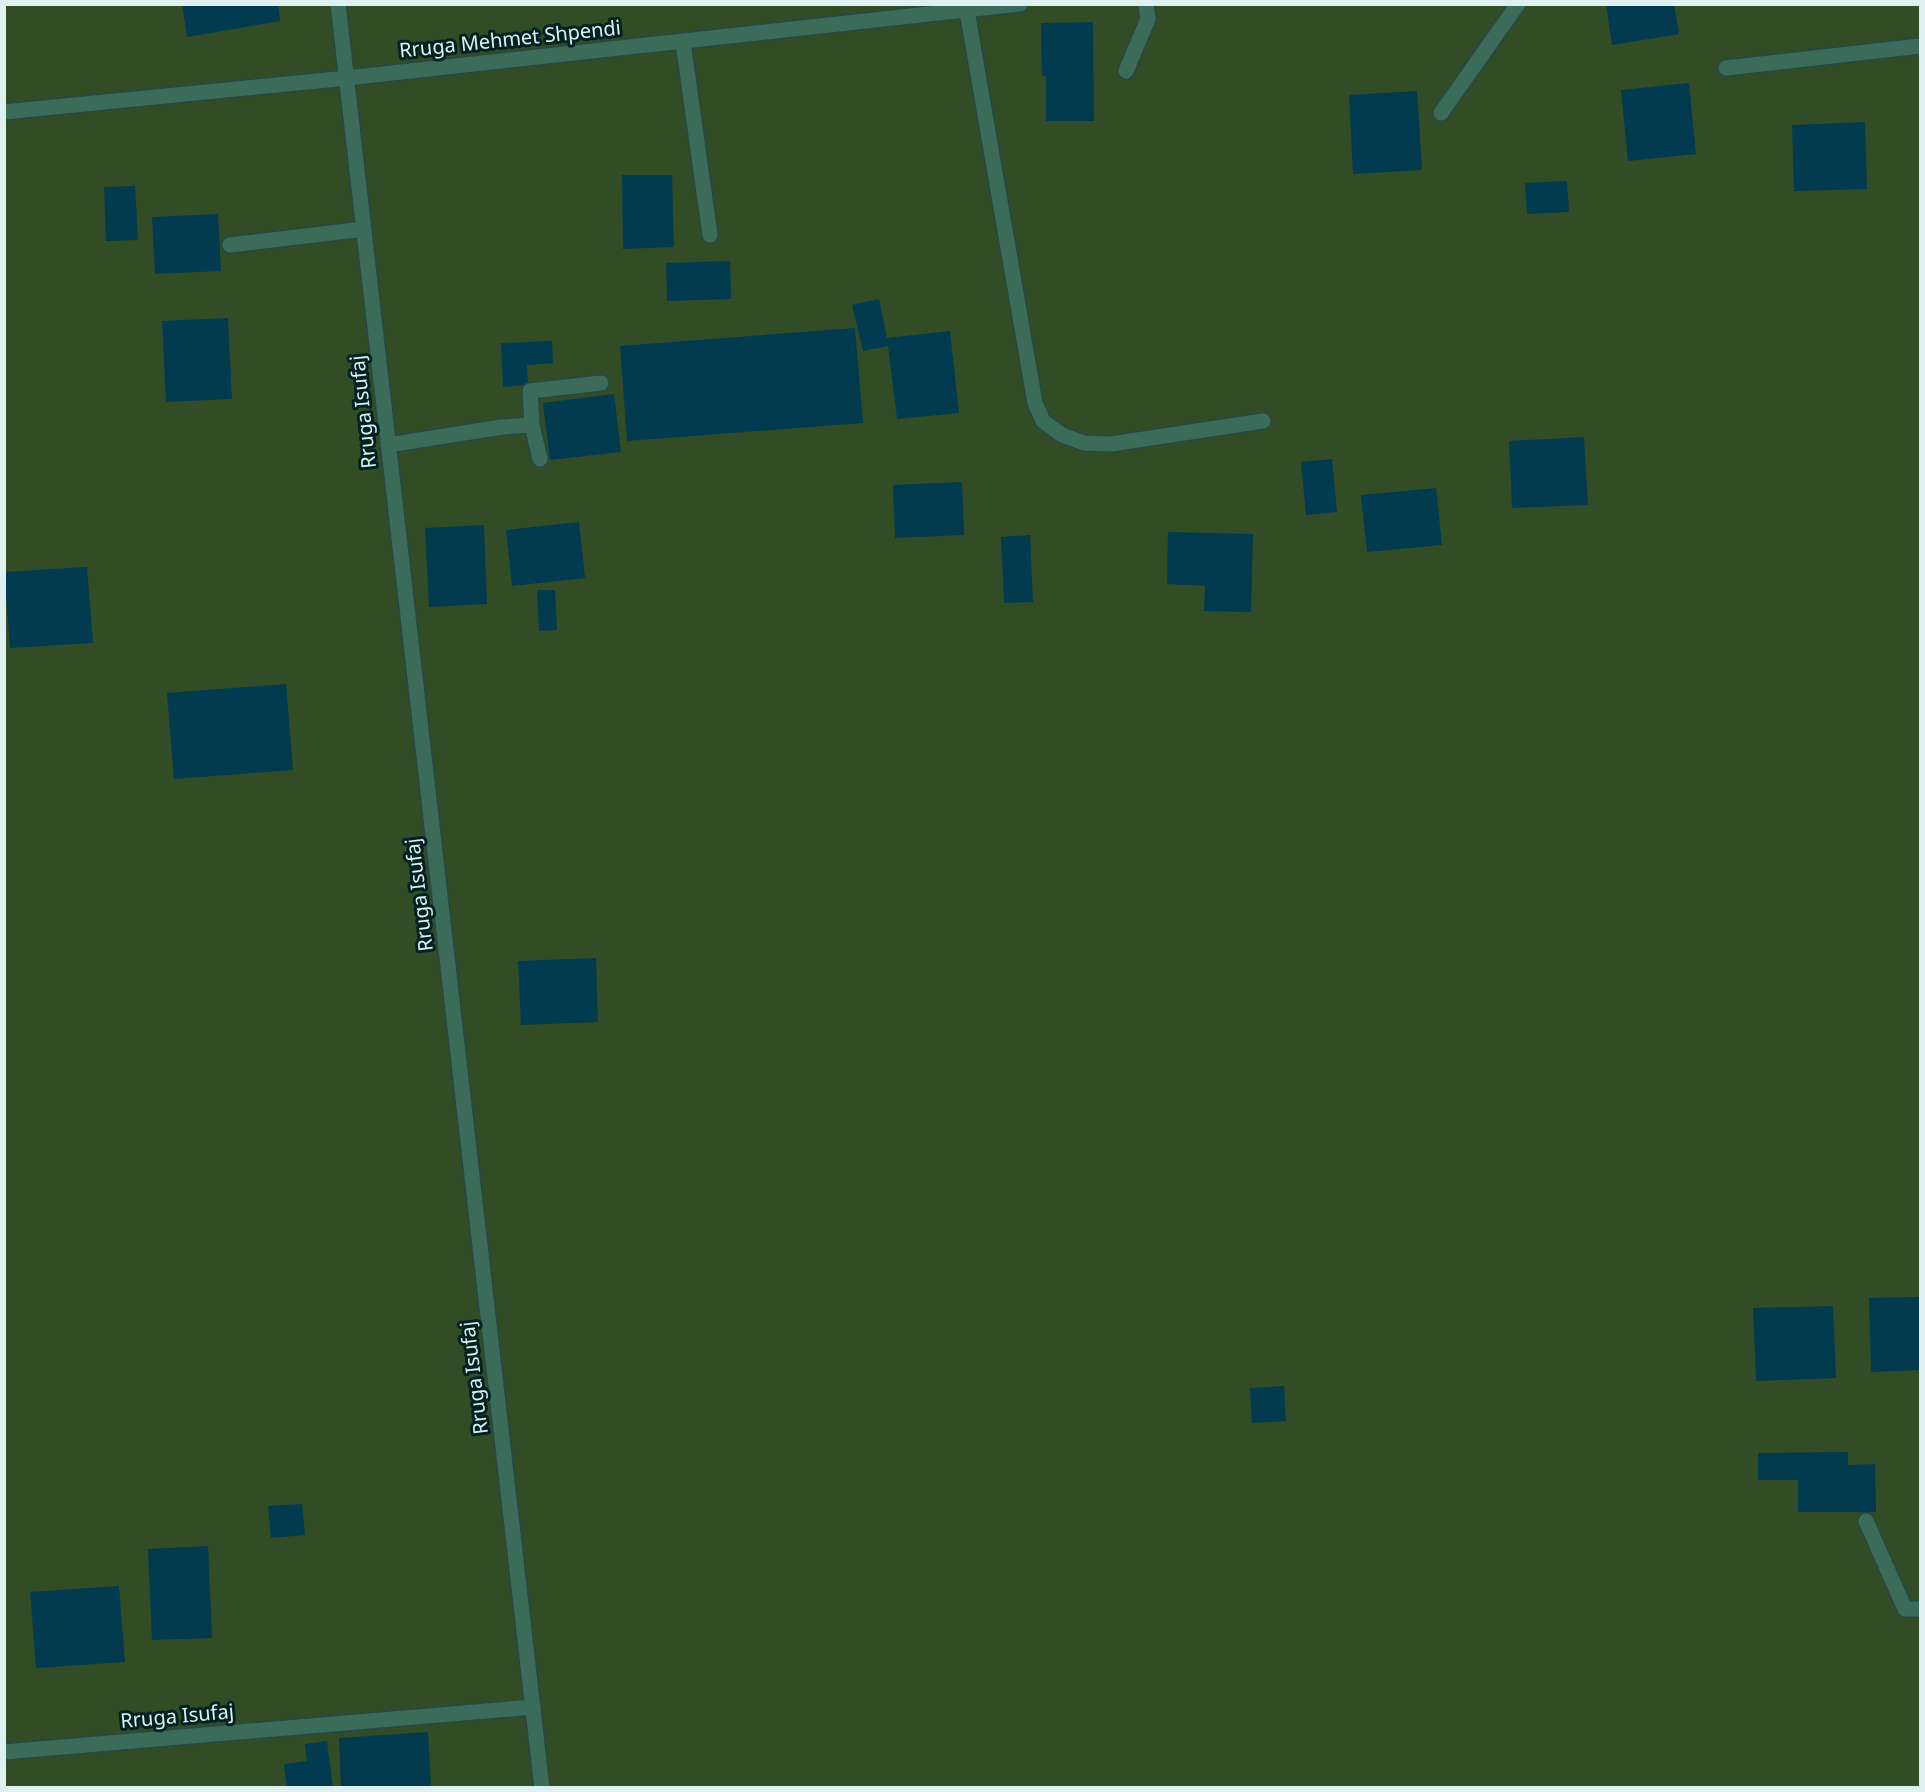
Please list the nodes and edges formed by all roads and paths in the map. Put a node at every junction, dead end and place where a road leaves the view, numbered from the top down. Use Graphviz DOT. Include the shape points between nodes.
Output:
graph roads {
  1 [pos="338,4"];
  2 [pos="1020,4"];
  3 [pos="1146,4"];
  4 [pos="1518,4"];
  5 [pos="967,11"];
  6 [pos="683,42"];
  7 [pos="1920,46"];
  8 [pos="1726,68"];
  9 [pos="1126,71"];
  10 [pos="346,78"];
  11 [pos="4,112"];
  12 [pos="1441,113"];
  13 [pos="364,230"];
  14 [pos="710,236"];
  15 [pos="230,245"];
  16 [pos="601,383"];
  17 [pos="1263,422"];
  18 [pos="532,426"];
  19 [pos="388,445"];
  20 [pos="540,459"];
  21 [pos="1866,1521"];
  22 [pos="1920,1609"];
  23 [pos="533,1707"];
  24 [pos="4,1752"];
  25 [pos="542,1788"];
  1 -- 10 [label="street, Rruga Isufaj"];
  2 -- 5 [label="street, Rruga Mehmet Shpendi"];
  3 -- 9 [label="street" via="1148,19"];
  4 -- 12 [label="street"];
  5 -- 6 [label="street, Rruga Mehmet Shpendi"];
  5 -- 17 [label="street" via="1035,404 1043,421 1062,435 1084,443 1111,444"];
  6 -- 10 [label="street, Rruga Mehmet Shpendi"];
  6 -- 14 [label="street"];
  7 -- 8 [label="street"];
  10 -- 11 [label="street, Rruga Mehmet Shpendi"];
  10 -- 13 [label="street, Rruga Isufaj"];
  13 -- 15 [label="street"];
  13 -- 19 [label="street, Rruga Isufaj"];
  16 -- 18 [label="street" via="530,391"];
  18 -- 19 [label="street"];
  18 -- 20 [label="street"];
  19 -- 23 [label="street, Rruga Isufaj"];
  21 -- 22 [label="street" via="1905,1609"];
  23 -- 24 [label="street, Rruga Isufaj"];
  23 -- 25 [label="street, Rruga Isufaj"];
}
